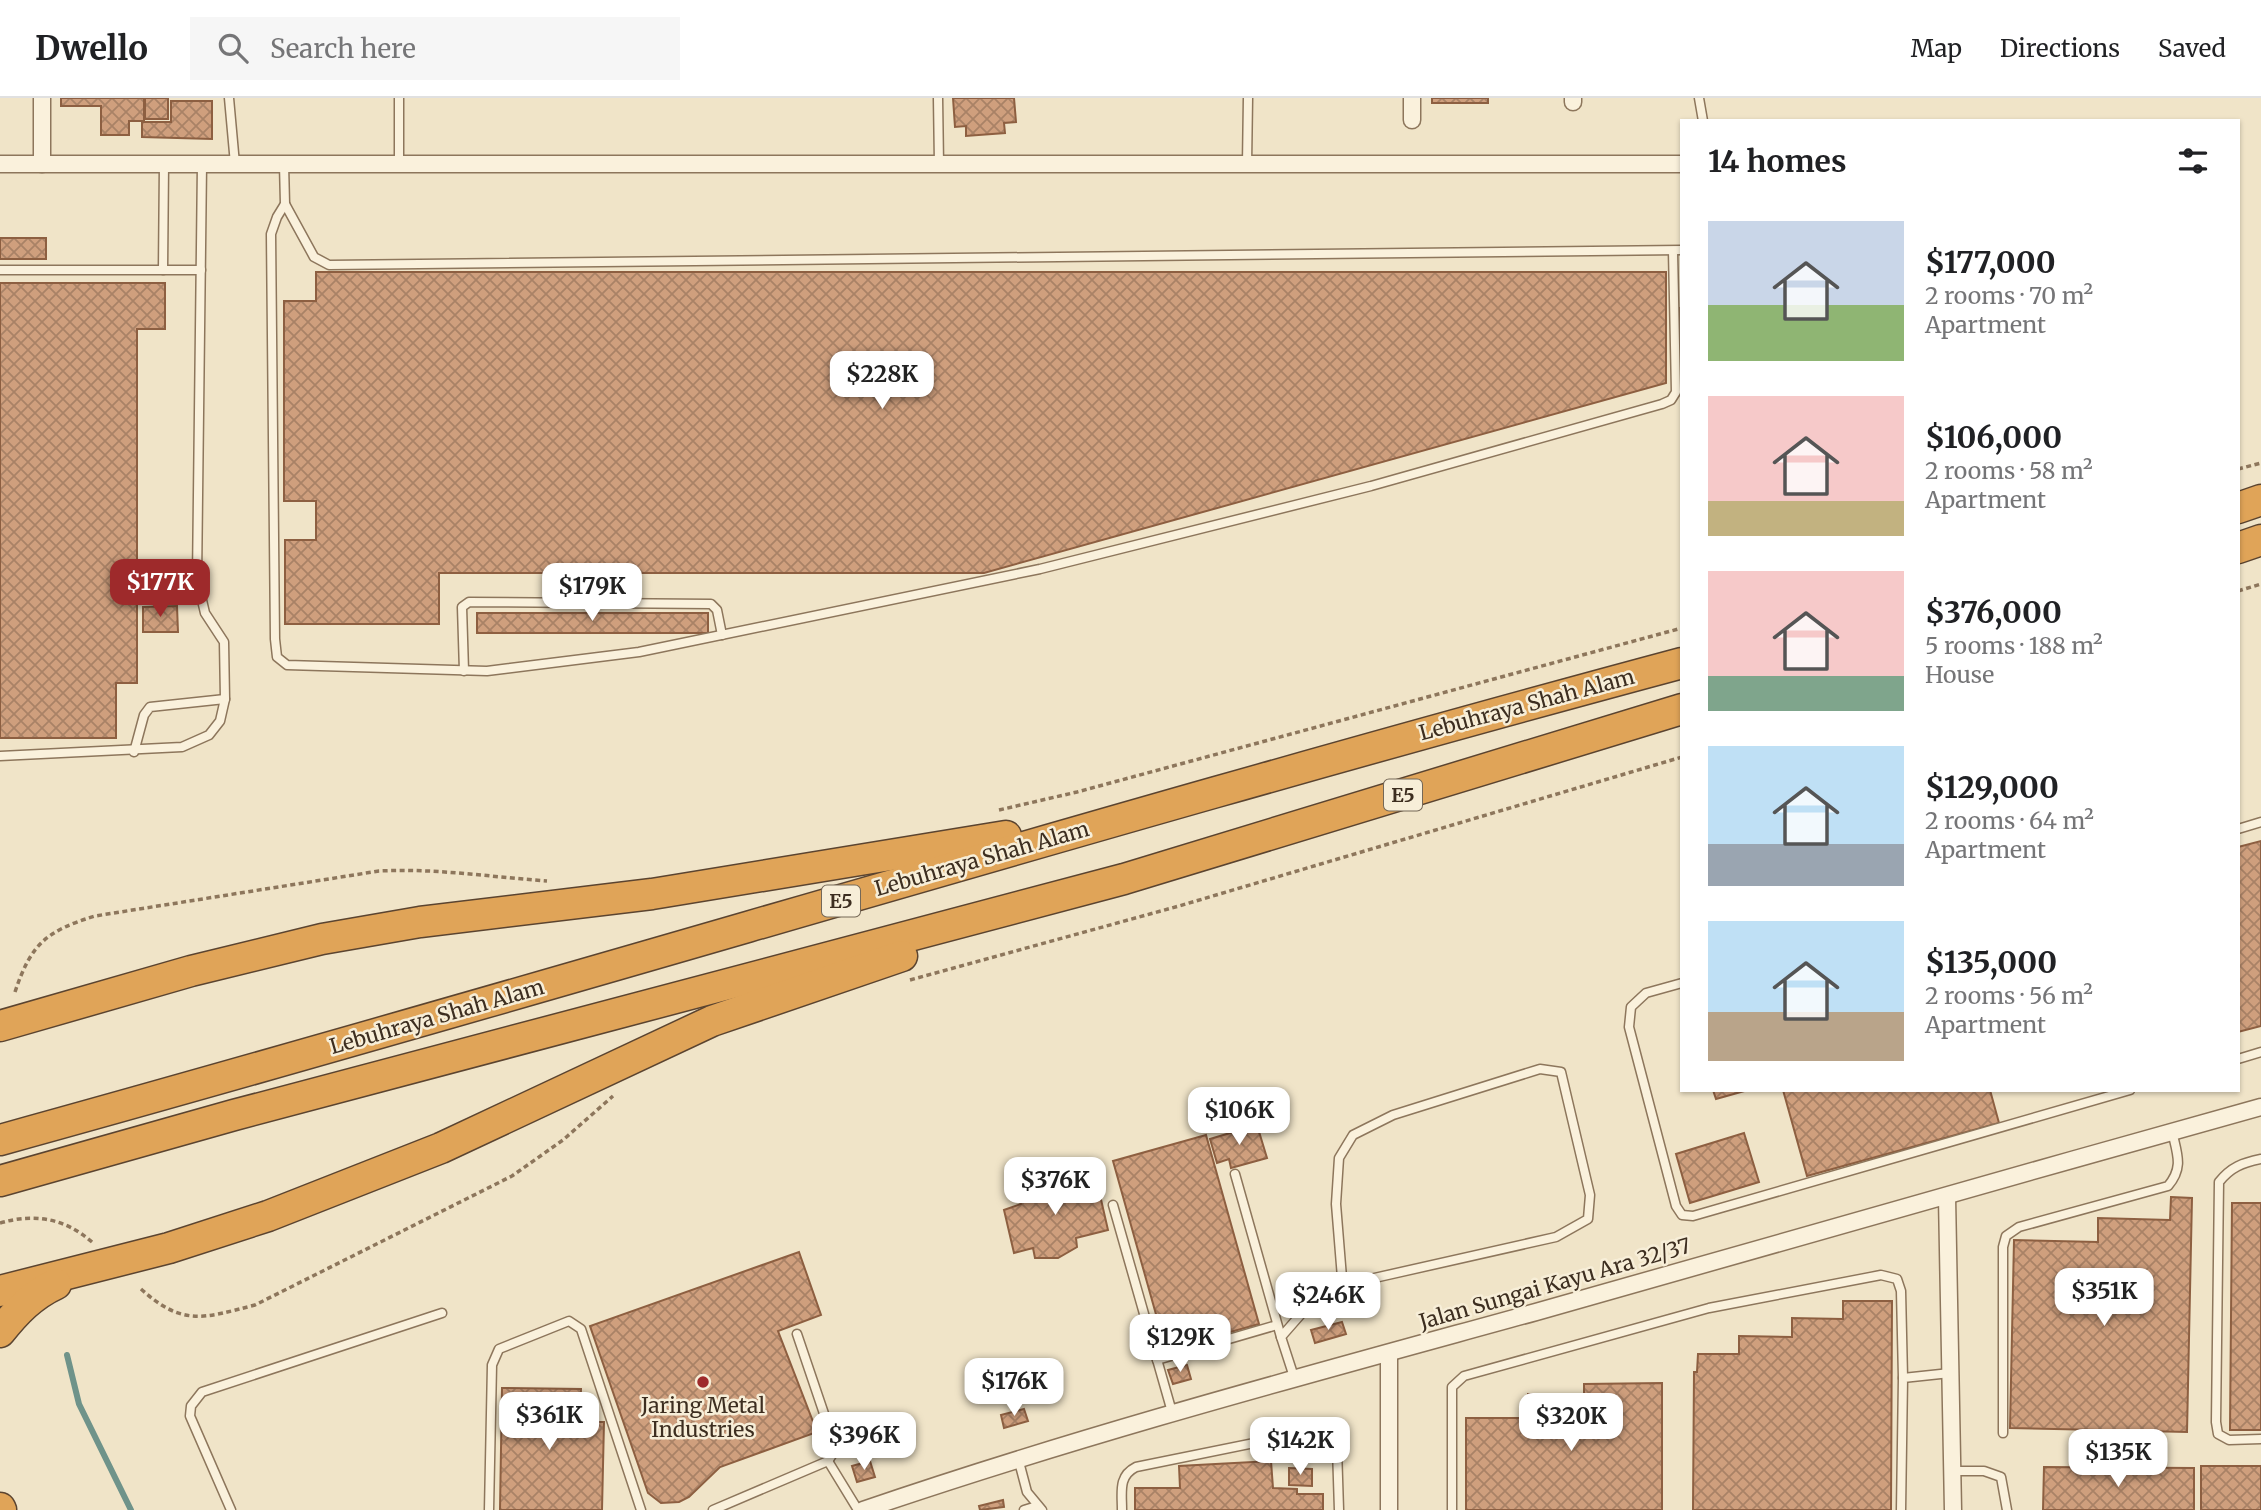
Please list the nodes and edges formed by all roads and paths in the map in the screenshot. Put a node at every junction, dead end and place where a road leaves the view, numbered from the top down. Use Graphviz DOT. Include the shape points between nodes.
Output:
graph roads {
  1 [pos="42,98"];
  2 [pos="229,98"];
  3 [pos="399,98"];
  4 [pos="938,98"];
  5 [pos="1248,98"];
  6 [pos="1412,98"];
  7 [pos="1699,98"];
  8 [pos="1703,119"];
  9 [pos="1412,120"];
  10 [pos="0,164"];
  11 [pos="42,164"];
  12 [pos="164,164"];
  13 [pos="202,164"];
  14 [pos="235,164"];
  15 [pos="284,164"];
  16 [pos="399,164"];
  17 [pos="939,164"];
  18 [pos="1247,164"];
  19 [pos="1680,164"];
  20 [pos="285,204"];
  21 [pos="1677,250"];
  22 [pos="0,270"];
  23 [pos="163,270"];
  24 [pos="201,270"];
  25 [pos="2261,463"];
  26 [pos="2240,469"];
  27 [pos="2261,500"];
  28 [pos="2240,507"];
  29 [pos="2261,540"];
  30 [pos="2240,547"];
  31 [pos="2261,584"];
  32 [pos="2240,590"];
  33 [pos="1680,629"];
  34 [pos="722,635"];
  35 [pos="1680,664"];
  36 [pos="464,671"];
  37 [pos="225,699"];
  38 [pos="1680,710"];
  39 [pos="134,752"];
  40 [pos="0,756"];
  41 [pos="1680,758"];
  42 [pos="1163,806"];
  43 [pos="997,811"];
  44 [pos="2261,822"];
  45 [pos="2240,827"];
  46 [pos="1124,879"];
  47 [pos="557,881"];
  48 [pos="909,981"];
  49 [pos="1680,984"];
  50 [pos="15,992"];
  51 [pos="0,1026"];
  52 [pos="2261,1052"];
  53 [pos="2240,1058"];
  54 [pos="623,1090"];
  55 [pos="2101,1094"];
  56 [pos="2261,1107"];
  57 [pos="2172,1132"];
  58 [pos="0,1140"];
  59 [pos="2261,1159"];
  60 [pos="1235,1174"];
  61 [pos="0,1181"];
  62 [pos="1947,1197"];
  63 [pos="1113,1205"];
  64 [pos="0,1223"];
  65 [pos="93,1257"];
  66 [pos="141,1289"];
  67 [pos="1343,1290"];
  68 [pos="0,1291"];
  69 [pos="442,1312"];
  70 [pos="1278,1325"];
  71 [pos="0,1332"];
  72 [pos="797,1334"];
  73 [pos="1281,1337"];
  74 [pos="1389,1353"];
  75 [pos="1157,1360"];
  76 [pos="1950,1373"];
  77 [pos="1294,1377"];
  78 [pos="1903,1378"];
  79 [pos="1172,1412"];
  80 [pos="2003,1433"];
  81 [pos="2261,1439"];
  82 [pos="1018,1458"];
  83 [pos="828,1461"];
  84 [pos="1953,1471"];
  85 [pos="1039,1508"];
  86 [pos="231,1510"];
  87 [pos="489,1510"];
  88 [pos="641,1510"];
  89 [pos="713,1510"];
  90 [pos="858,1510"];
  91 [pos="863,1510"];
  92 [pos="1024,1510"];
  93 [pos="1122,1510"];
  94 [pos="1339,1510"];
  95 [pos="1390,1510"];
  96 [pos="1452,1510"];
  97 [pos="1901,1510"];
  98 [pos="1953,1510"];
  99 [pos="2007,1510"];
  1 -- 11 [label="street"];
  2 -- 14 [label="lane"];
  3 -- 16 [label="lane"];
  4 -- 17 [label="lane"];
  5 -- 18 [label="lane"];
  6 -- 9 [label="street"];
  7 -- 8 [label="lane"];
  10 -- 11 [label="street"];
  11 -- 12 [label="street"];
  12 -- 13 [label="street"];
  12 -- 23 [label="lane"];
  13 -- 14 [label="street"];
  13 -- 24 [label="lane"];
  14 -- 15 [label="street"];
  15 -- 16 [label="street"];
  15 -- 20 [label="lane"];
  16 -- 17 [label="street"];
  17 -- 18 [label="street"];
  18 -- 19 [label="street"];
  20 -- 21 [label="lane" via="314,257 329,265"];
  20 -- 36 [label="lane" via="271,234 277,657 287,665"];
  21 -- 34 [label="lane" via="1676,392 1662,404 1371,486 1040,569"];
  22 -- 23 [label="lane"];
  23 -- 24 [label="lane"];
  24 -- 37 [label="lane" via="197,579 205,613 224,642"];
  25 -- 26 [label="path"];
  27 -- 28 [label="highway"];
  29 -- 30 [label="highway"];
  31 -- 32 [label="path"];
  33 -- 43 [label="path"];
  34 -- 36 [label="lane" via="639,652"];
  34 -- 36 [label="lane" via="717,610 711,604 469,602 462,607"];
  35 -- 42 [label="highway, Lebuhraya Shah Alam / E5"];
  37 -- 39 [label="lane" via="220,721 209,735 182,747"];
  37 -- 39 [label="lane" via="149,707"];
  38 -- 46 [label="highway, Lebuhraya Shah Alam / E5"];
  39 -- 40 [label="lane"];
  41 -- 48 [label="path"];
  42 -- 51 [label="highway" via="652,894 419,922 322,939"];
  42 -- 58 [label="highway, Lebuhraya Shah Alam / E5"];
  44 -- 45 [label="lane"];
  46 -- 61 [label="highway, Lebuhraya Shah Alam / E5"];
  46 -- 65 [label="highway" via="712,1021 441,1148 268,1216 169,1248"];
  47 -- 50 [label="path" via="425,869 379,871 94,916 51,932 37,945"];
  49 -- 55 [label="lane" via="1646,993 1631,1007 1629,1027 1676,1206 1682,1214 1693,1216"];
  52 -- 53 [label="lane"];
  54 -- 66 [label="path" via="512,1176 255,1305 222,1314 183,1316 170,1312"];
  56 -- 57 [label="street, Jalan Sungai Kayu Ara 32/37"];
  57 -- 62 [label="street, Jalan Sungai Kayu Ara 32/37"];
  57 -- 80 [label="lane" via="2180,1164 2168,1186 2019,1227 2006,1236"];
  59 -- 81 [label="lane" via="2241,1163 2219,1182 2216,1408 2218,1434 2229,1440"];
  60 -- 70 [label="lane"];
  62 -- 74 [label="street, Jalan Sungai Kayu Ara 32/37"];
  62 -- 76 [label="street"];
  63 -- 75 [label="lane"];
  64 -- 65 [label="path" via="32,1217 58,1221 79,1232"];
  65 -- 68 [label="highway"];
  65 -- 71 [label="highway" via="40,1292"];
  67 -- 67 [label="lane" via="1370,1279 1556,1237 1588,1219 1590,1195 1562,1072 1540,1069 1392,1115 1353,1135 1339,1158 1336,1204"];
  67 -- 73 [label="lane" via="1309,1305"];
  69 -- 86 [label="lane" via="202,1392 191,1406 190,1416"];
  70 -- 73 [label="lane"];
  70 -- 75 [label="lane"];
  72 -- 83 [label="lane" via="836,1449"];
  73 -- 77 [label="lane"];
  74 -- 77 [label="street, Jalan Sungai Kayu Ara 32/37"];
  74 -- 95 [label="street"];
  75 -- 79 [label="lane"];
  76 -- 78 [label="lane"];
  76 -- 84 [label="street"];
  77 -- 79 [label="street, Jalan Sungai Kayu Ara 32/37"];
  78 -- 96 [label="lane" via="1901,1291 1896,1279 1881,1275 1709,1308 1464,1376 1452,1388"];
  78 -- 97 [label="lane"];
  79 -- 82 [label="street, Jalan Sungai Kayu Ara 32/37"];
  82 -- 85 [label="lane" via="1027,1492"];
  82 -- 91 [label="street, Jalan Sungai Kayu Ara 32/37"];
  83 -- 89 [label="lane"];
  83 -- 90 [label="lane"];
  84 -- 98 [label="street"];
  84 -- 99 [label="lane" via="1984,1471 2001,1477"];
  85 -- 92 [label="lane"];
  87 -- 88 [label="lane" via="492,1365 499,1349 569,1321 581,1329"];
  93 -- 94 [label="lane" via="1122,1480 1136,1467 1313,1431 1330,1435 1337,1448"];
}
